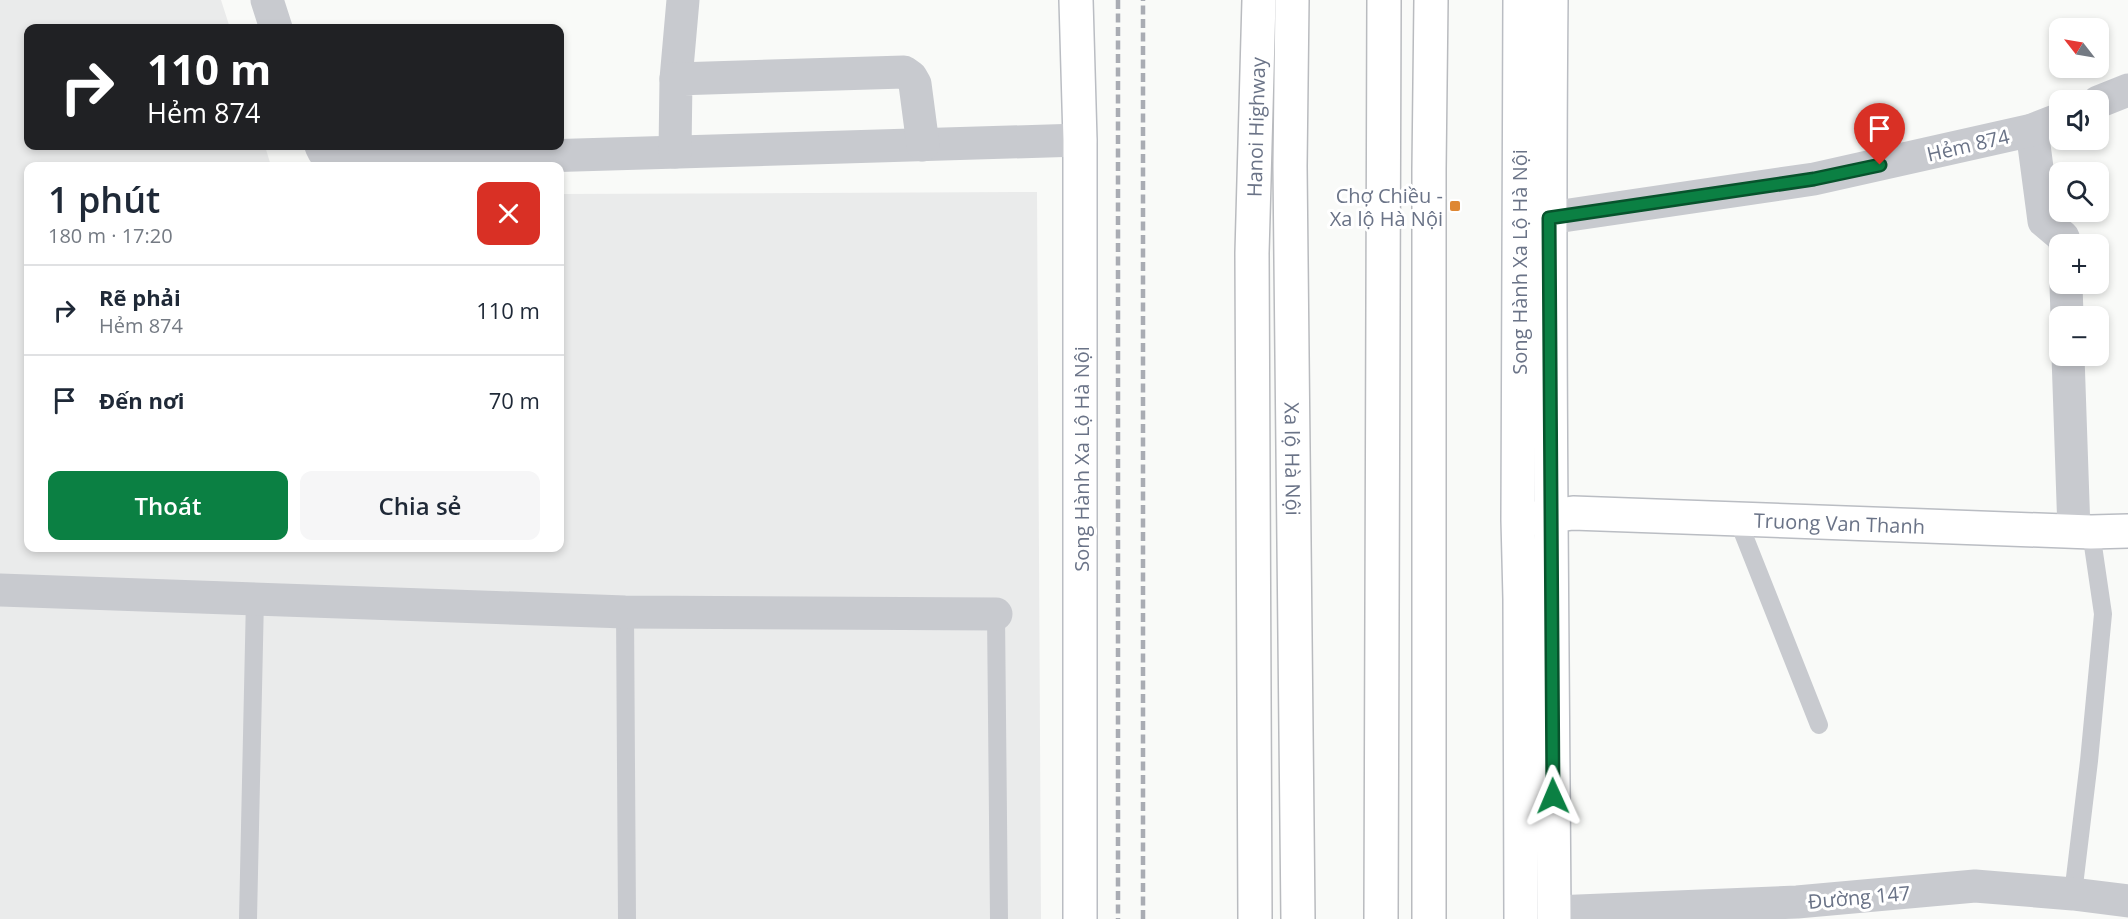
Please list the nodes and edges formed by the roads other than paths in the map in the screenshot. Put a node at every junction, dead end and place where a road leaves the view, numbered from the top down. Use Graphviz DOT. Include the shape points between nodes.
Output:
graph roads {
  1 [pos="267,0"];
  2 [pos="682,0"];
  3 [pos="1076,0"];
  4 [pos="1259,0"];
  5 [pos="1292,0"];
  6 [pos="1384,0"];
  7 [pos="1431,0"];
  8 [pos="1520,0"];
  9 [pos="1551,0"];
  10 [pos="275,24"];
  11 [pos="676,79"];
  12 [pos="2128,90"];
  13 [pos="2109,98"];
  14 [pos="2046,124"];
  15 [pos="1080,140"];
  16 [pos="923,145"];
  17 [pos="323,150"];
  18 [pos="675,152"];
  19 [pos="1290,166"];
  20 [pos="1549,218"];
  21 [pos="2059,234"];
  22 [pos="1252,253"];
  23 [pos="2069,366"];
  24 [pos="1737,518"];
  25 [pos="1534,519"];
  26 [pos="2083,531"];
  27 [pos="2128,531"];
  28 [pos="0,590"];
  29 [pos="255,598"];
  30 [pos="625,612"];
  31 [pos="996,614"];
  32 [pos="1819,725"];
  33 [pos="2073,894"];
  34 [pos="2128,901"];
  35 [pos="1554,916"];
  36 [pos="248,919"];
  37 [pos="627,919"];
  38 [pos="999,919"];
  39 [pos="1080,919"];
  40 [pos="1255,919"];
  41 [pos="1298,919"];
  42 [pos="1381,919"];
  43 [pos="1429,919"];
  44 [pos="1521,919"];
  1 -- 10 [label="street"];
  2 -- 11 [label="street"];
  3 -- 15 [label="main road, Song Hành Xa Lộ Hà Nội"];
  4 -- 22 [label="main road, Hanoi Highway"];
  5 -- 19 [label="main road, Xa lộ Hà Nội"];
  6 -- 42 [label="main road"];
  7 -- 43 [label="main road"];
  8 -- 25 [label="main road, Song Hành Xa Lộ Hà Nội"];
  9 -- 20 [label="main road, Song Hành Xa Lộ Hà Nội"];
  11 -- 16 [label="street" via="904,72 915,84"];
  11 -- 18 [label="street"];
  12 -- 13 [label="street"];
  14 -- 20 [label="street, Hẻm 874" via="1814,179"];
  14 -- 21 [label="street" via="2044,221"];
  15 -- 16 [label="street"];
  15 -- 39 [label="main road, Song Hành Xa Lộ Hà Nội"];
  16 -- 18 [label="street"];
  17 -- 18 [label="street" via="374,161"];
  19 -- 22 [label="main road"];
  19 -- 41 [label="main road, Xa lộ Hà Nội"];
  20 -- 25 [label="main road, Song Hành Xa Lộ Hà Nội"];
  22 -- 40 [label="main road, Xa lộ Hà Nội"];
  23 -- 26 [label="street"];
  24 -- 25 [label="main road, Truong Van Thanh" via="1573,513"];
  24 -- 26 [label="main road, Truong Van Thanh"];
  24 -- 32 [label="lane"];
  25 -- 35 [label="main road, Song Hành Xa Lộ Hà Nội"];
  25 -- 44 [label="main road, Song Hành Xa Lộ Hà Nội" via="1520,599"];
  26 -- 27 [label="main road, Truong Van Thanh"];
  26 -- 33 [label="lane" via="2103,614"];
  28 -- 29 [label="street"];
  29 -- 30 [label="street"];
  29 -- 36 [label="lane"];
  30 -- 31 [label="street"];
  30 -- 37 [label="lane"];
  31 -- 38 [label="lane"];
  33 -- 34 [label="street, Đường 147"];
  33 -- 35 [label="street, Đường 147" via="1975,886 1797,902"];
}
